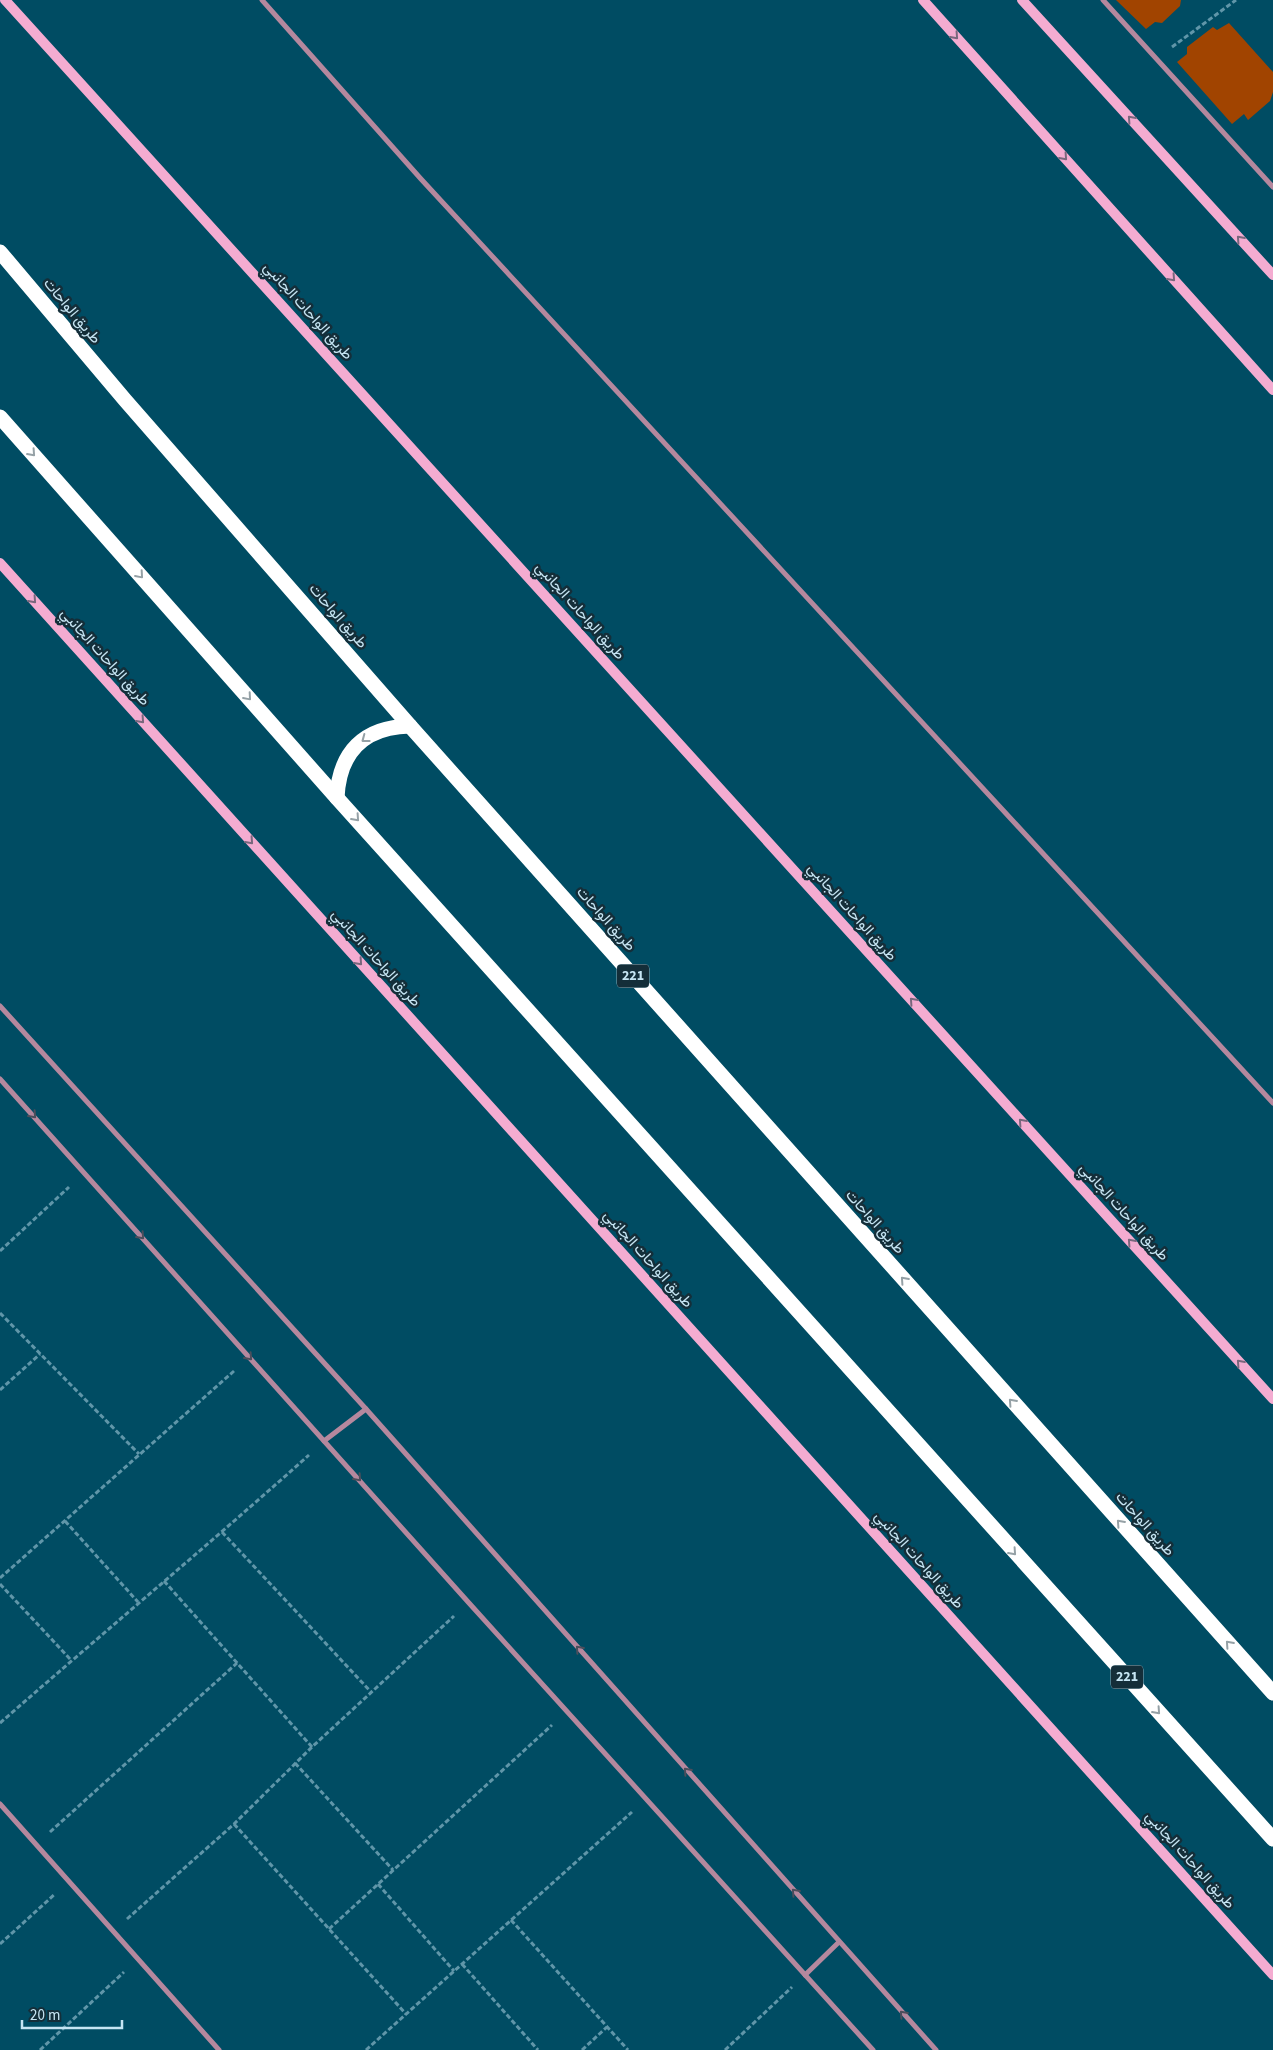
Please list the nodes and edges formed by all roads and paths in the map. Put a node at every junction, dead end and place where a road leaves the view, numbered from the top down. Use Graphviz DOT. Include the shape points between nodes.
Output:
graph roads {
  1 [pos="5,0"];
  2 [pos="262,0"];
  3 [pos="923,0"];
  4 [pos="1022,0"];
  5 [pos="1103,0"];
  6 [pos="1236,0"];
  7 [pos="1157,58"];
  8 [pos="1273,187"];
  9 [pos="0,252"];
  10 [pos="1273,275"];
  11 [pos="1273,390"];
  12 [pos="0,417"];
  13 [pos="0,563"];
  14 [pos="410,726"];
  15 [pos="337,798"];
  16 [pos="0,1006"];
  17 [pos="0,1079"];
  18 [pos="1273,1103"];
  19 [pos="84,1172"];
  20 [pos="0,1252"];
  21 [pos="0,1313"];
  22 [pos="40,1354"];
  23 [pos="250,1358"];
  24 [pos="0,1390"];
  25 [pos="1273,1399"];
  26 [pos="366,1409"];
  27 [pos="324,1441"];
  28 [pos="139,1454"];
  29 [pos="64,1520"];
  30 [pos="222,1532"];
  31 [pos="0,1578"];
  32 [pos="164,1581"];
  33 [pos="0,1584"];
  34 [pos="138,1602"];
  35 [pos="469,1602"];
  36 [pos="72,1660"];
  37 [pos="237,1663"];
  38 [pos="1252,1670"];
  39 [pos="1273,1675"];
  40 [pos="370,1692"];
  41 [pos="1273,1693"];
  42 [pos="567,1712"];
  43 [pos="0,1723"];
  44 [pos="312,1747"];
  45 [pos="295,1763"];
  46 [pos="646,1799"];
  47 [pos="0,1804"];
  48 [pos="234,1824"];
  49 [pos="1273,1839"];
  50 [pos="37,1845"];
  51 [pos="394,1870"];
  52 [pos="69,1881"];
  53 [pos="378,1884"];
  54 [pos="510,1920"];
  55 [pos="329,1929"];
  56 [pos="114,1931"];
  57 [pos="839,1942"];
  58 [pos="0,1944"];
  59 [pos="138,1958"];
  60 [pos="462,1964"];
  61 [pos="454,1971"];
  62 [pos="805,1975"];
  63 [pos="1273,1975"];
  64 [pos="406,2014"];
  65 [pos="608,2027"];
  66 [pos="40,2050"];
  67 [pos="219,2050"];
  68 [pos="366,2050"];
  69 [pos="538,2050"];
  70 [pos="582,2050"];
  71 [pos="628,2050"];
  72 [pos="725,2050"];
  73 [pos="873,2050"];
  74 [pos="936,2050"];
  25 -- 1 [label="street, طريق الواحات الجانبي, one-way"];
  2 -- 18 [label="street" via="428,186"];
  3 -- 11 [label="street, one-way"];
  10 -- 4 [label="street, one-way"];
  5 -- 7 [label="street"];
  6 -- 7 [label="path"];
  7 -- 8 [label="street"];
  9 -- 14 [label="highway, طريق الواحات / 221"];
  12 -- 15 [label="highway, 221, one-way"];
  13 -- 63 [label="street, طريق الواحات الجانبي, one-way"];
  14 -- 15 [label="highway, one-way" via="394,726 363,739 351,751 340,773"];
  38 -- 14 [label="highway, طريق الواحات / 221, one-way"];
  15 -- 49 [label="highway, 221, one-way"];
  16 -- 26 [label="street"];
  17 -- 19 [label="street, one-way"];
  19 -- 20 [label="path"];
  19 -- 23 [label="street, one-way"];
  21 -- 22 [label="path"];
  22 -- 24 [label="path"];
  22 -- 28 [label="path"];
  23 -- 27 [label="street"];
  23 -- 28 [label="path"];
  26 -- 27 [label="street"];
  57 -- 26 [label="street, one-way"];
  27 -- 30 [label="path"];
  27 -- 35 [label="street, one-way"];
  28 -- 29 [label="path"];
  29 -- 31 [label="path"];
  29 -- 34 [label="path"];
  30 -- 32 [label="path"];
  30 -- 40 [label="path"];
  32 -- 34 [label="path"];
  32 -- 37 [label="path"];
  33 -- 36 [label="path"];
  34 -- 36 [label="path"];
  35 -- 40 [label="path"];
  35 -- 42 [label="street"];
  36 -- 43 [label="path"];
  37 -- 44 [label="path"];
  37 -- 50 [label="path"];
  38 -- 39 [label="highway"];
  38 -- 41 [label="highway, طريق الواحات / 221"];
  40 -- 44 [label="path"];
  42 -- 46 [label="street"];
  42 -- 51 [label="path"];
  44 -- 45 [label="path"];
  45 -- 48 [label="path"];
  45 -- 51 [label="path"];
  46 -- 54 [label="path"];
  46 -- 62 [label="street"];
  47 -- 50 [label="street"];
  48 -- 55 [label="path"];
  48 -- 56 [label="path"];
  50 -- 52 [label="street"];
  51 -- 53 [label="path"];
  52 -- 56 [label="street"];
  52 -- 58 [label="path"];
  53 -- 55 [label="path"];
  53 -- 61 [label="path"];
  54 -- 60 [label="path"];
  54 -- 65 [label="path"];
  55 -- 64 [label="path"];
  56 -- 59 [label="street"];
  57 -- 62 [label="street"];
  74 -- 57 [label="street, one-way"];
  59 -- 66 [label="path"];
  59 -- 67 [label="street"];
  60 -- 61 [label="path"];
  60 -- 69 [label="path"];
  61 -- 64 [label="path"];
  62 -- 72 [label="path"];
  62 -- 73 [label="street"];
  64 -- 68 [label="path"];
  65 -- 70 [label="path"];
  65 -- 71 [label="path"];
}
